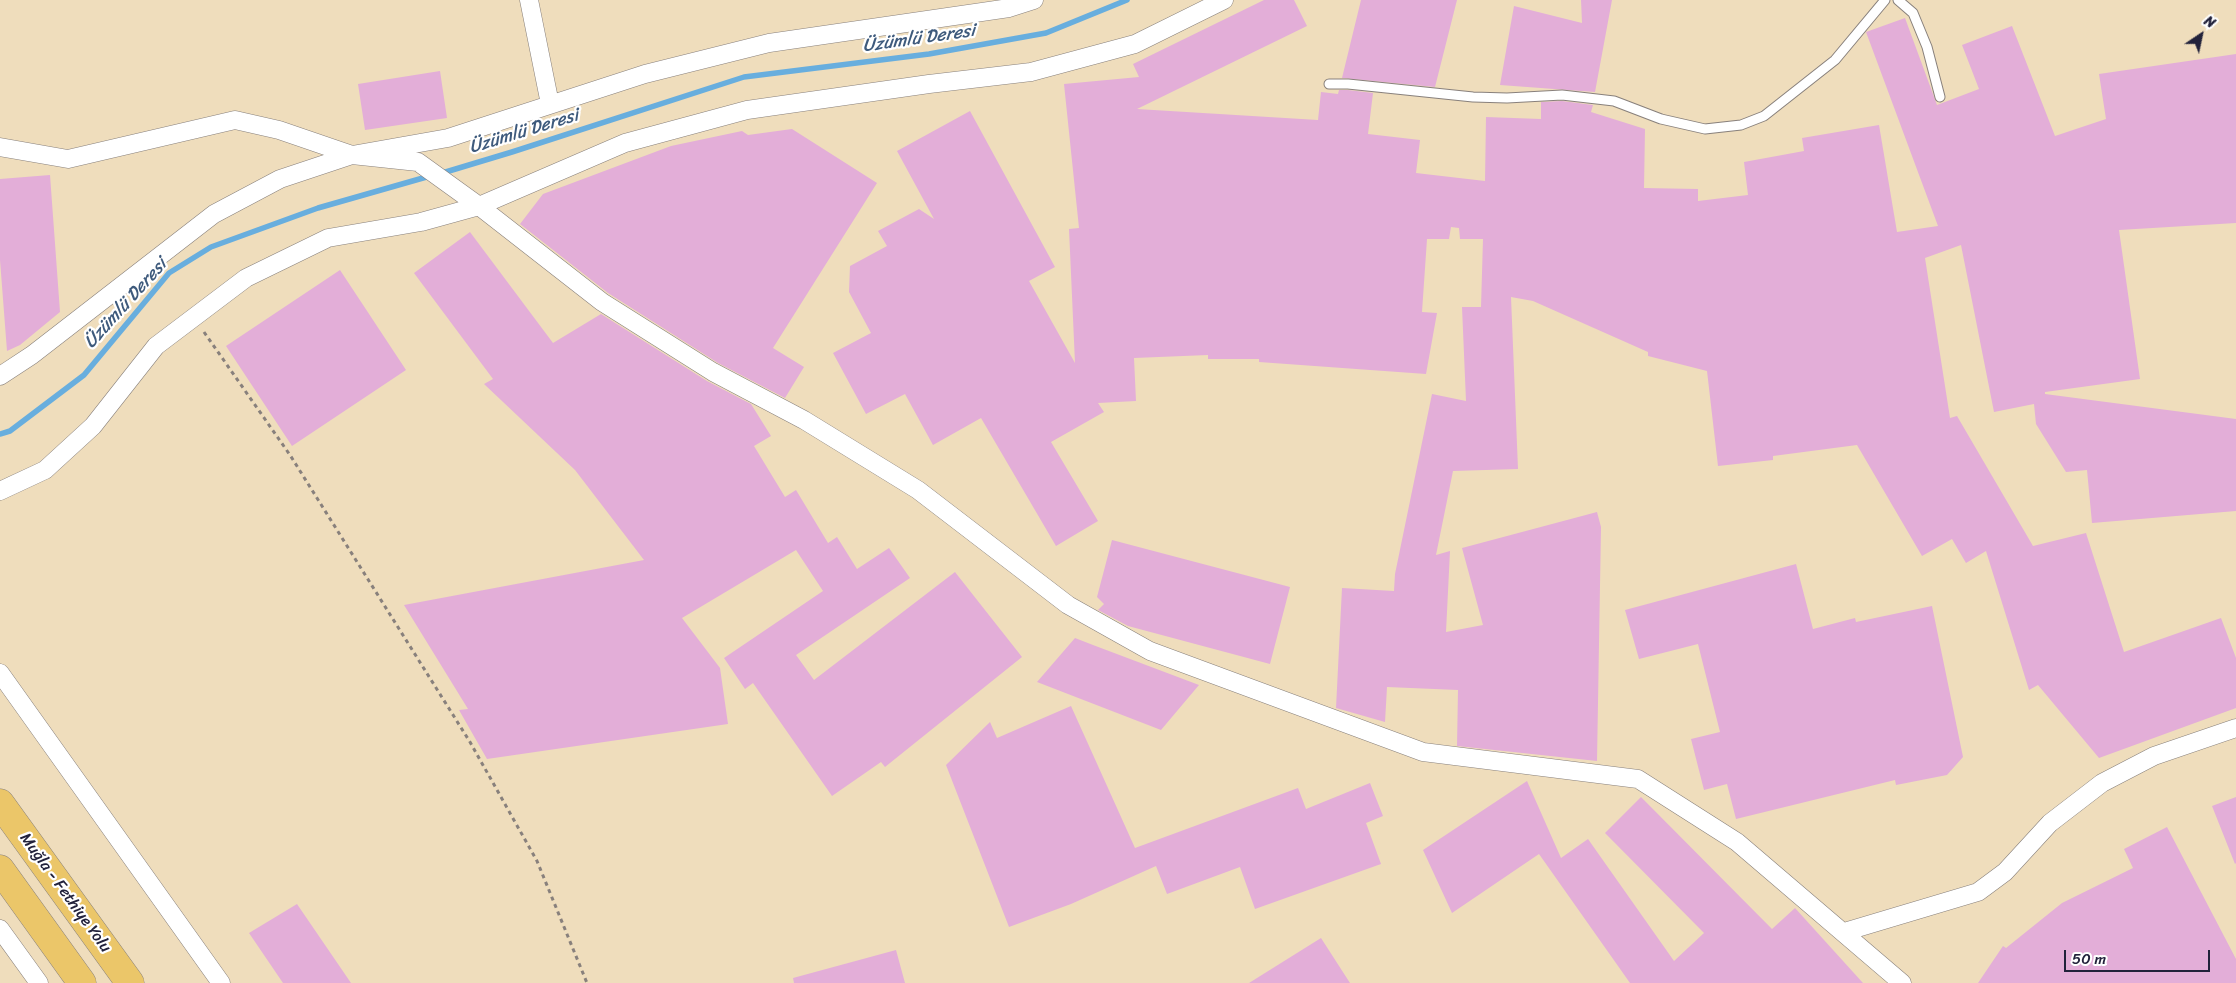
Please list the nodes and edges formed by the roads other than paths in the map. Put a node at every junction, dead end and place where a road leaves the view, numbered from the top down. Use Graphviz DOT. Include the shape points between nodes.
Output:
graph roads {
  1 [pos="529,0"];
  2 [pos="1034,0"];
  3 [pos="1224,0"];
  4 [pos="1884,0"];
  5 [pos="1898,0"];
  6 [pos="1329,84"];
  7 [pos="1940,97"];
  8 [pos="550,104"];
  9 [pos="0,147"];
  10 [pos="352,155"];
  11 [pos="480,206"];
  12 [pos="0,376"];
  13 [pos="0,491"];
  14 [pos="0,673"];
  15 [pos="2236,728"];
  16 [pos="0,803"];
  17 [pos="0,869"];
  18 [pos="0,929"];
  19 [pos="1844,932"];
  20 [pos="39,983"];
  21 [pos="82,983"];
  22 [pos="130,983"];
  23 [pos="221,983"];
  24 [pos="1902,983"];
  1 -- 8 [label="street"];
  2 -- 8 [label="street" via="1009,8 769,43 645,74"];
  3 -- 11 [label="street" via="1135,44 1032,72 747,110 625,143"];
  4 -- 6 [label="lane" via="1836,60 1764,116 1741,125 1705,129 1661,119 1614,101 1562,95 1473,97"];
  5 -- 7 [label="lane" via="1913,13 1927,47"];
  8 -- 10 [label="street" via="448,138"];
  9 -- 10 [label="street" via="68,159 235,120 279,130"];
  10 -- 11 [label="street" via="418,162"];
  10 -- 12 [label="street" via="280,179 214,214 32,355"];
  11 -- 13 [label="street" via="422,222 328,238 246,278 156,346 93,426 45,470"];
  11 -- 19 [label="street" via="602,302 713,372 804,420 918,490 1068,604 1150,651 1423,752 1638,779 1737,842"];
  14 -- 23 [label="street"];
  15 -- 19 [label="street" via="2154,756 2102,783 2050,823 2005,872 1978,892"];
  16 -- 22 [label="highway, Muğla - Fethiye Yolu"];
  17 -- 21 [label="highway"];
  18 -- 20 [label="street"];
  19 -- 24 [label="street"];
}
